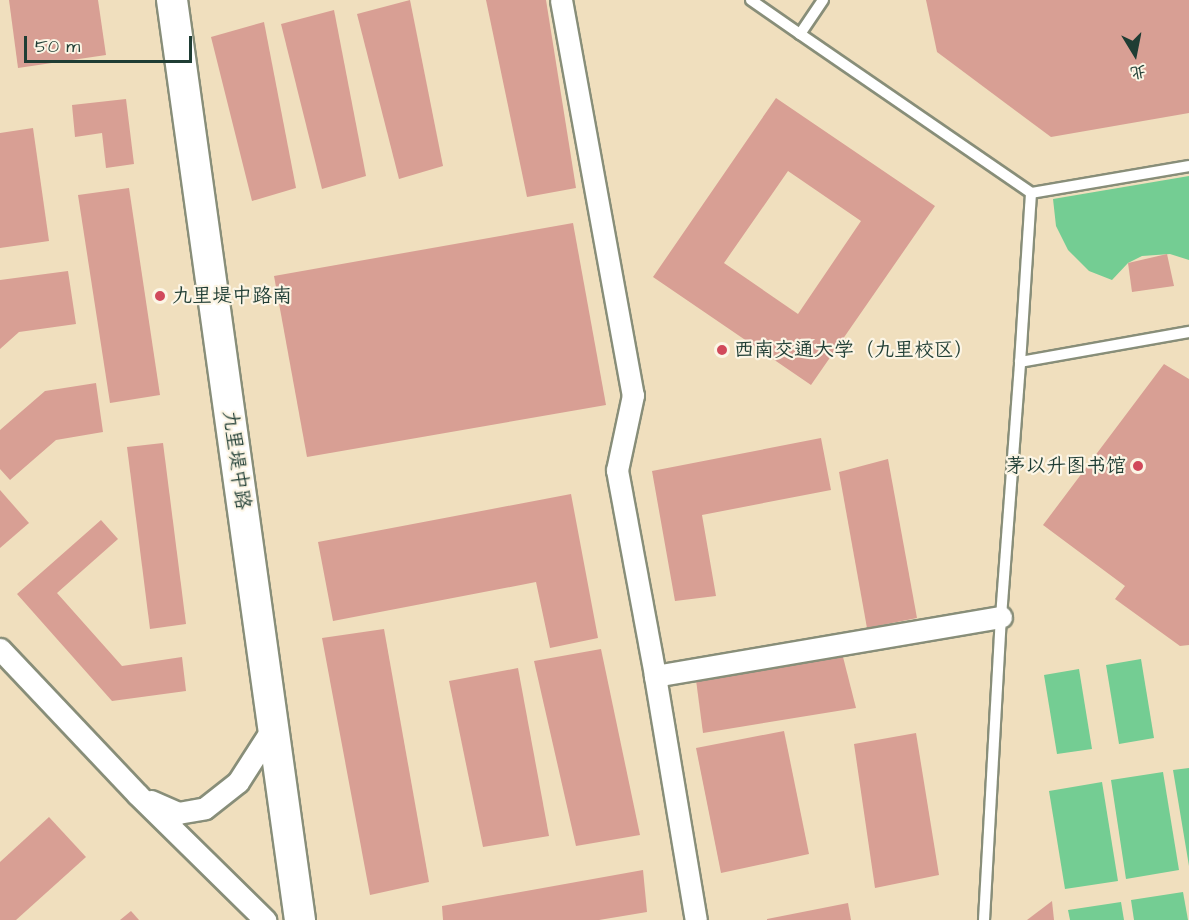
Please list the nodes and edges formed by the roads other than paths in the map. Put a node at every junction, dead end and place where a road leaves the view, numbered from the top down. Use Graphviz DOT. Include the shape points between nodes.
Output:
graph roads {
  1 [pos="172,0"];
  2 [pos="561,0"];
  3 [pos="751,0"];
  4 [pos="823,0"];
  5 [pos="800,34"];
  6 [pos="1189,166"];
  7 [pos="1031,193"];
  8 [pos="1189,332"];
  9 [pos="1020,362"];
  10 [pos="1001,617"];
  11 [pos="0,649"];
  12 [pos="655,676"];
  13 [pos="272,729"];
  14 [pos="137,794"];
  15 [pos="265,920"];
  16 [pos="300,920"];
  17 [pos="696,920"];
  18 [pos="984,920"];
  1 -- 13 [label="street, 九里堤中路"];
  2 -- 12 [label="street" via="633,395 617,470"];
  3 -- 5 [label="lane"];
  4 -- 5 [label="lane"];
  5 -- 7 [label="lane"];
  6 -- 7 [label="lane"];
  7 -- 9 [label="lane"];
  8 -- 9 [label="lane"];
  9 -- 10 [label="lane"];
  10 -- 12 [label="street"];
  10 -- 18 [label="lane"];
  11 -- 14 [label="street"];
  12 -- 17 [label="street"];
  13 -- 14 [label="street" via="238,782 205,808 178,813"];
  13 -- 16 [label="street, 九里堤中路"];
  14 -- 15 [label="street"];
}
